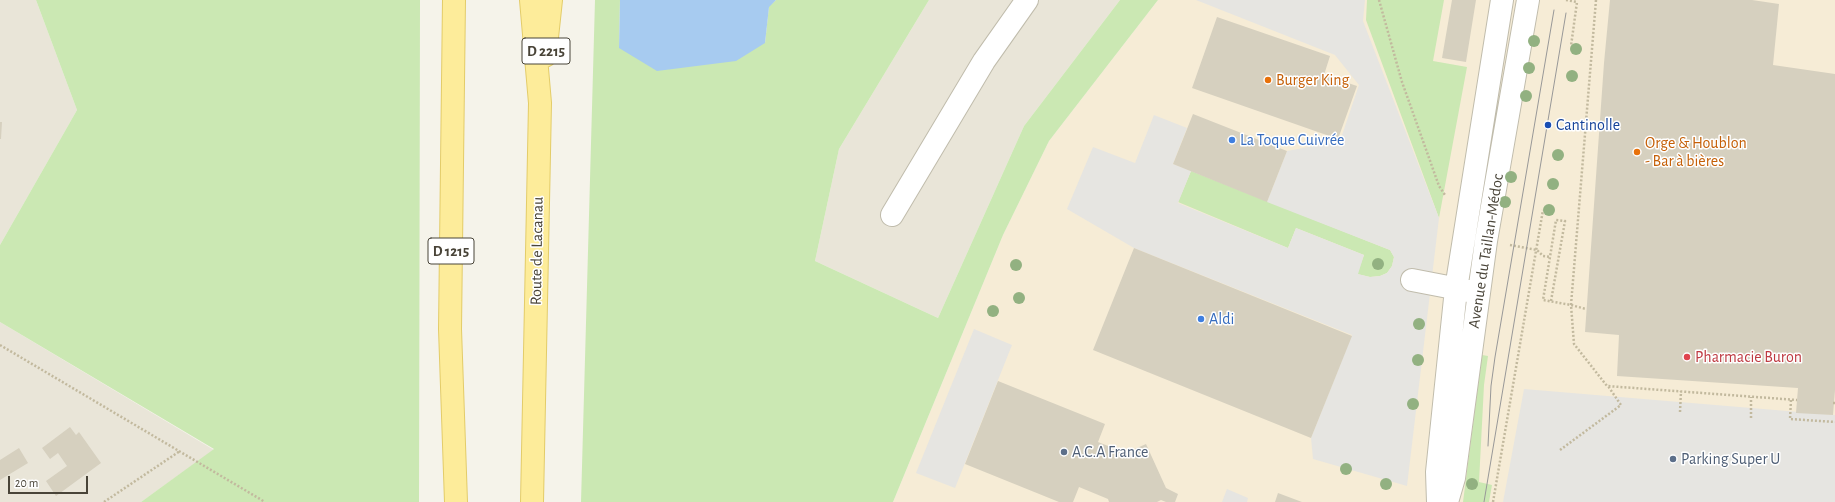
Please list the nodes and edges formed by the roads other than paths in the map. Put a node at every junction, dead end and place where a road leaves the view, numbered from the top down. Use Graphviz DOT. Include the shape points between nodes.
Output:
graph roads {
  1 [pos="454,0"];
  2 [pos="531,0"];
  3 [pos="552,0"];
  4 [pos="1027,0"];
  5 [pos="1502,0"];
  6 [pos="1528,0"];
  7 [pos="540,103"];
  8 [pos="892,215"];
  9 [pos="1412,280"];
  10 [pos="1456,288"];
  11 [pos="1478,292"];
  12 [pos="456,502"];
  13 [pos="532,502"];
  14 [pos="1438,502"];
  15 [pos="1447,502"];
  1 -- 12 [label="main road, D 1215" via="450,329"];
  2 -- 7 [label="main road, Route de Lacanau"];
  3 -- 7 [label="main road, D 2215"];
  4 -- 8 [label="street" via="984,61"];
  5 -- 10 [label="street, Avenue du Taillan-Médoc"];
  6 -- 11 [label="street, Avenue du Taillan-Médoc"];
  7 -- 13 [label="main road, Route de Lacanau"];
  9 -- 10 [label="street"];
  10 -- 11 [label="street"];
  10 -- 14 [label="street, Avenue du Taillan-Médoc" via="1437,472"];
  11 -- 15 [label="street, Avenue du Taillan-Médoc" via="1454,478"];
}
